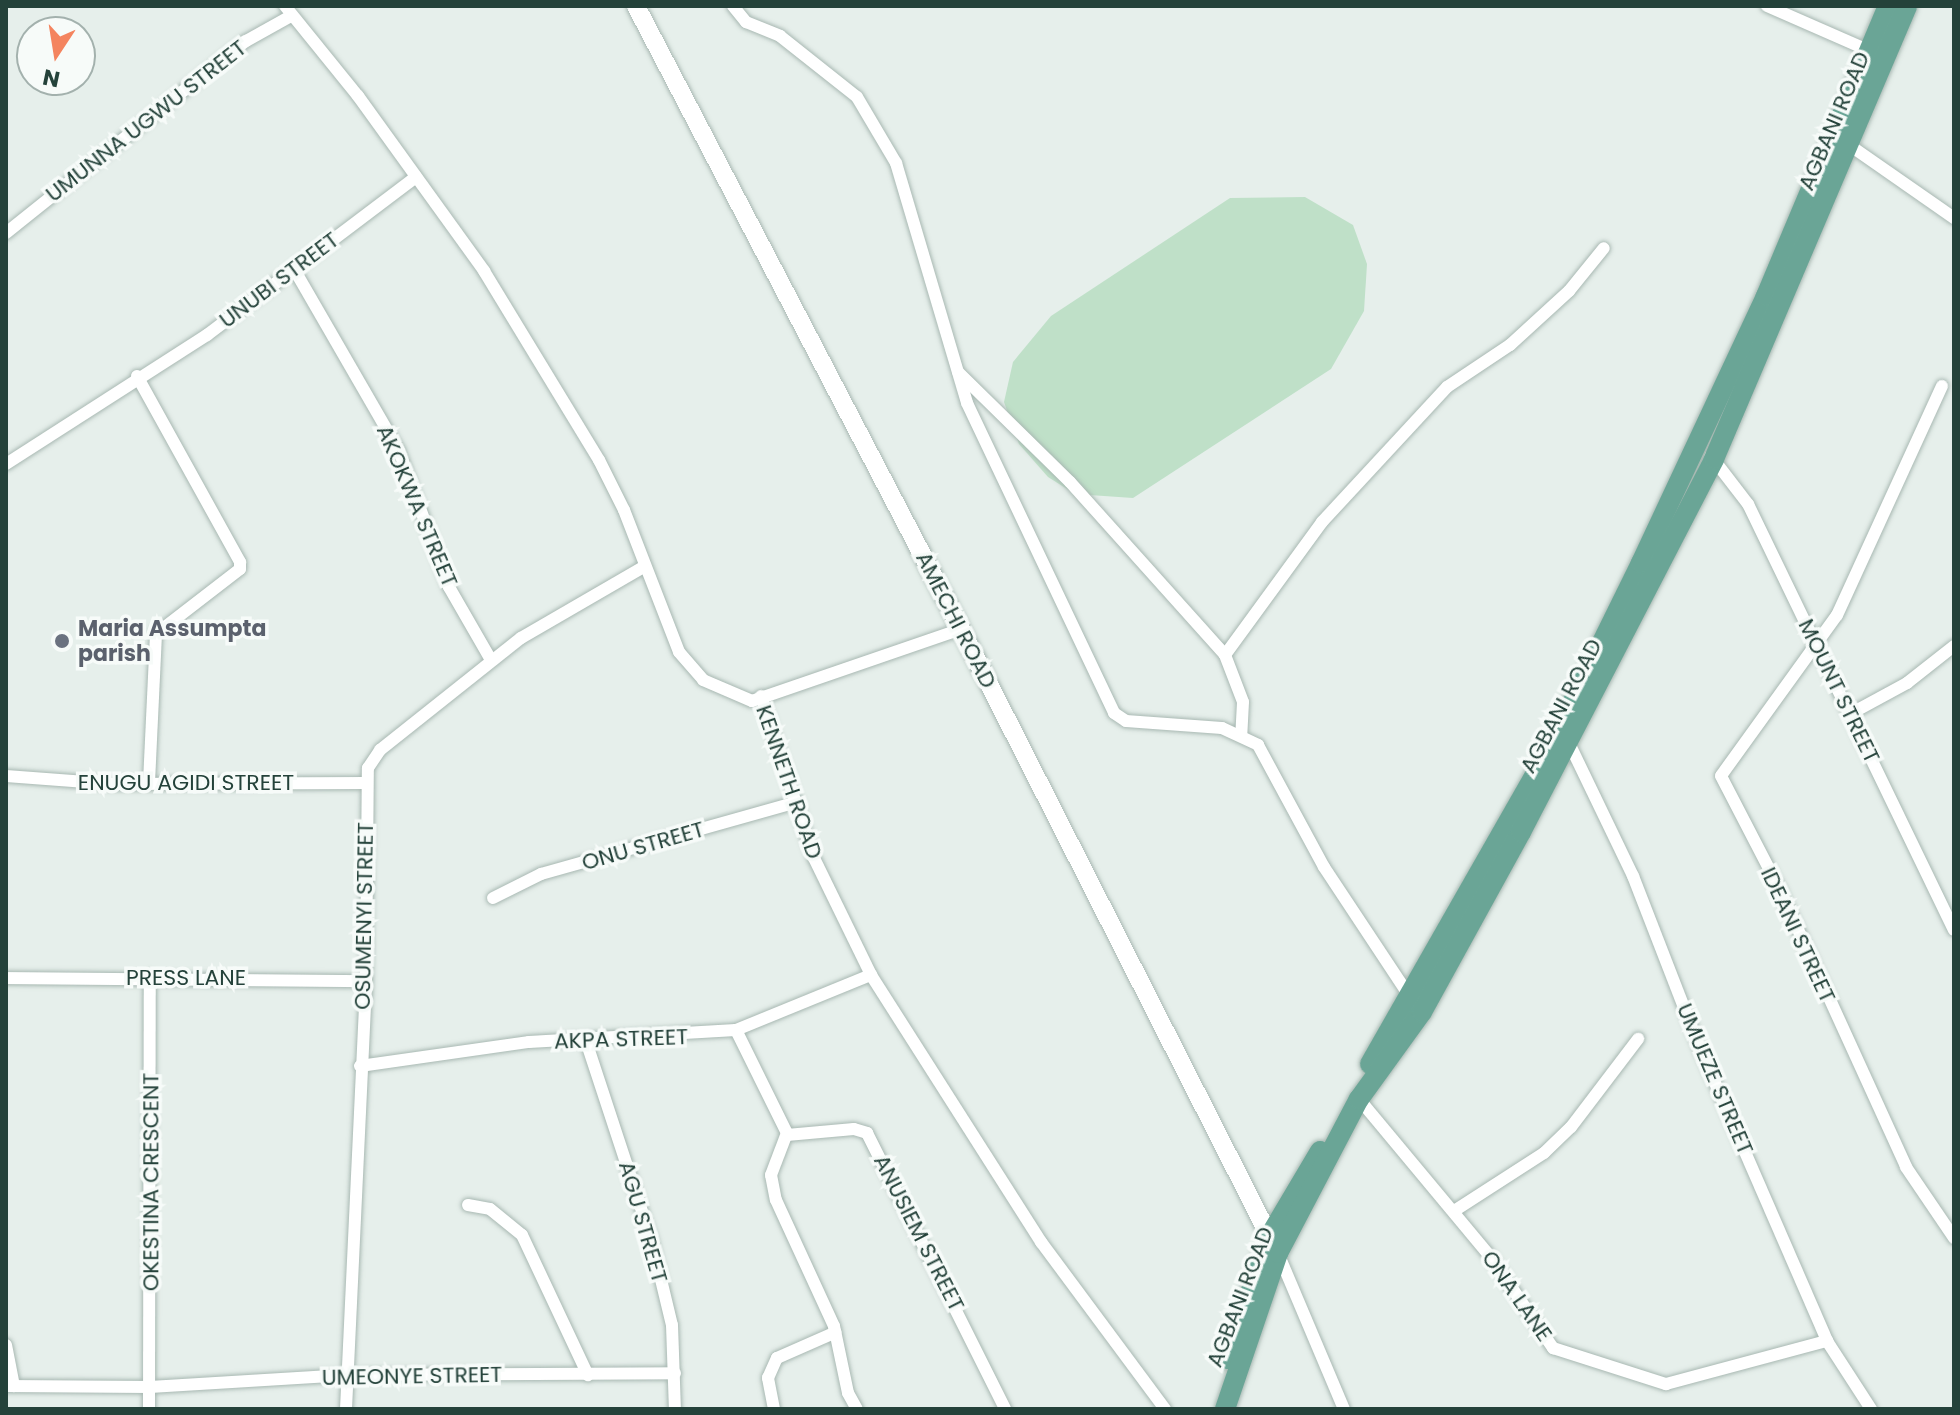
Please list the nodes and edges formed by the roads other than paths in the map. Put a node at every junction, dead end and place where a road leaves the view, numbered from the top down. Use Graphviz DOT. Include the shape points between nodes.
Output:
graph roads {
  1 [pos="636,6"];
  2 [pos="733,6"];
  3 [pos="1767,6"];
  4 [pos="1888,6"];
  5 [pos="1907,6"];
  6 [pos="288,11"];
  7 [pos="1870,51"];
  8 [pos="1842,141"];
  9 [pos="416,177"];
  10 [pos="1954,218"];
  11 [pos="6,233"];
  12 [pos="1604,248"];
  13 [pos="294,269"];
  14 [pos="958,372"];
  15 [pos="137,376"];
  16 [pos="1942,386"];
  17 [pos="1700,439"];
  18 [pos="1714,459"];
  19 [pos="6,464"];
  20 [pos="645,566"];
  21 [pos="961,629"];
  22 [pos="1815,640"];
  23 [pos="1954,646"];
  24 [pos="1225,655"];
  25 [pos="491,660"];
  26 [pos="761,696"];
  27 [pos="1850,714"];
  28 [pos="1241,735"];
  29 [pos="1569,743"];
  30 [pos="6,776"];
  31 [pos="367,783"];
  32 [pos="149,784"];
  33 [pos="797,802"];
  34 [pos="493,898"];
  35 [pos="1954,930"];
  36 [pos="871,975"];
  37 [pos="150,977"];
  38 [pos="6,978"];
  39 [pos="366,981"];
  40 [pos="1416,1005"];
  41 [pos="736,1030"];
  42 [pos="1638,1039"];
  43 [pos="586,1041"];
  44 [pos="360,1066"];
  45 [pos="1359,1099"];
  46 [pos="787,1135"];
  47 [pos="468,1205"];
  48 [pos="1454,1211"];
  49 [pos="1948,1217"];
  50 [pos="1954,1238"];
  51 [pos="1274,1245"];
  52 [pos="836,1332"];
  53 [pos="1827,1341"];
  54 [pos="6,1345"];
  55 [pos="675,1373"];
  56 [pos="347,1375"];
  57 [pos="588,1375"];
  58 [pos="10,1386"];
  59 [pos="150,1387"];
  60 [pos="149,1409"];
  61 [pos="346,1409"];
  62 [pos="675,1409"];
  63 [pos="774,1409"];
  64 [pos="857,1409"];
  65 [pos="1005,1409"];
  66 [pos="1165,1409"];
  67 [pos="1214,1409"];
  68 [pos="1225,1409"];
  69 [pos="1344,1409"];
  70 [pos="1871,1409"];
  1 -- 21 [label="main road, AMECHI ROAD"];
  2 -- 14 [label="street" via="746,22 780,36 857,97 879,131 896,163"];
  3 -- 7 [label="street"];
  4 -- 7 [label="main road, AGBANI ROAD"];
  5 -- 8 [label="main road, AGBANI ROAD"];
  6 -- 9 [label="street, KENNETH ROAD"];
  6 -- 11 [label="street, UMUNNA UGWU STREET"];
  7 -- 8 [label="main road, AGBANI ROAD"];
  8 -- 10 [label="street"];
  8 -- 17 [label="main road, AGBANI ROAD"];
  8 -- 18 [label="main road, AGBANI ROAD"];
  9 -- 13 [label="street, UNUBI STREET"];
  9 -- 20 [label="street, KENNETH ROAD" via="484,271 599,460"];
  12 -- 24 [label="street" via="1569,291 1510,345 1447,387 1426,409 1322,522"];
  13 -- 15 [label="street, UNUBI STREET" via="196,343"];
  13 -- 25 [label="street, AKOKWA STREET" via="399,451 449,587"];
  14 -- 24 [label="street" via="1070,482"];
  14 -- 28 [label="street" via="1018,518 1114,713 1126,721 1210,726"];
  15 -- 19 [label="street, UNUBI STREET"];
  15 -- 32 [label="street" via="213,506 240,569 156,634"];
  16 -- 22 [label="street" via="1859,573 1837,615"];
  17 -- 18 [label="street, MOUNT STREET"];
  17 -- 40 [label="main road, AGBANI ROAD" via="1549,750"];
  18 -- 22 [label="street, MOUNT STREET" via="1748,504"];
  18 -- 29 [label="main road, AGBANI ROAD"];
  20 -- 25 [label="street, OSUMENYI STREET" via="558,613"];
  20 -- 26 [label="street, KENNETH ROAD" via="679,652 693,671 730,696 752,701"];
  21 -- 26 [label="street" via="796,689"];
  21 -- 51 [label="main road, AMECHI ROAD"];
  22 -- 27 [label="street, MOUNT STREET"];
  22 -- 49 [label="street, IDEANI STREET" via="1732,755 1722,780 1780,890 1906,1167"];
  23 -- 27 [label="street" via="1907,683"];
  24 -- 28 [label="street" via="1243,702"];
  25 -- 31 [label="street, OSUMENYI STREET" via="380,750 368,768"];
  26 -- 33 [label="street, KENNETH ROAD"];
  27 -- 35 [label="street, MOUNT STREET"];
  28 -- 40 [label="street" via="1269,759 1324,867"];
  29 -- 40 [label="main road, AGBANI ROAD"];
  29 -- 53 [label="street, UMUEZE STREET" via="1633,876 1699,1046"];
  30 -- 32 [label="street, ENUGU AGIDI STREET"];
  31 -- 32 [label="street, ENUGU AGIDI STREET"];
  31 -- 39 [label="street, OSUMENYI STREET"];
  33 -- 34 [label="street, ONU STREET" via="541,874"];
  33 -- 36 [label="street, KENNETH ROAD" via="832,900"];
  36 -- 41 [label="street, AKPA STREET"];
  36 -- 66 [label="street, KENNETH ROAD" via="1032,1230"];
  37 -- 38 [label="street, PRESS LANE"];
  37 -- 39 [label="street, PRESS LANE"];
  37 -- 59 [label="street, OKESTINA CRESCENT"];
  39 -- 44 [label="street, OSUMENYI STREET"];
  40 -- 45 [label="main road, AGBANI ROAD"];
  40 -- 51 [label="main road, AGBANI ROAD"];
  41 -- 43 [label="street, AKPA STREET"];
  41 -- 46 [label="street"];
  42 -- 48 [label="street" via="1571,1127 1544,1153"];
  43 -- 44 [label="street, AKPA STREET" via="529,1042"];
  43 -- 55 [label="street, AGU STREET" via="652,1242 672,1325"];
  44 -- 56 [label="street, OSUMENYI STREET"];
  45 -- 48 [label="street, ONA LANE"];
  45 -- 51 [label="main road, AGBANI ROAD"];
  46 -- 52 [label="street" via="771,1175 776,1200"];
  46 -- 65 [label="street, ANUSIEM STREET" via="854,1129 867,1133"];
  47 -- 57 [label="street" via="490,1209 522,1235"];
  48 -- 53 [label="street, ONA LANE" via="1548,1344 1588,1362 1647,1382 1679,1383"];
  49 -- 50 [label="street, IDEANI STREET"];
  51 -- 67 [label="main road, AGBANI ROAD"];
  51 -- 68 [label="main road, AGBANI ROAD"];
  51 -- 69 [label="street"];
  52 -- 63 [label="street" via="777,1358 768,1378"];
  52 -- 64 [label="street" via="848,1393"];
  53 -- 70 [label="street, UMUEZE STREET"];
  54 -- 58 [label="street"];
  55 -- 57 [label="street, UMEONYE STREET"];
  55 -- 62 [label="street, AGU STREET"];
  56 -- 57 [label="street, UMEONYE STREET"];
  56 -- 59 [label="street, UMEONYE STREET"];
  56 -- 61 [label="street, OSUMENYI STREET"];
  58 -- 59 [label="street, UMEONYE STREET"];
  59 -- 60 [label="street, OKESTINA CRESCENT"];
}
